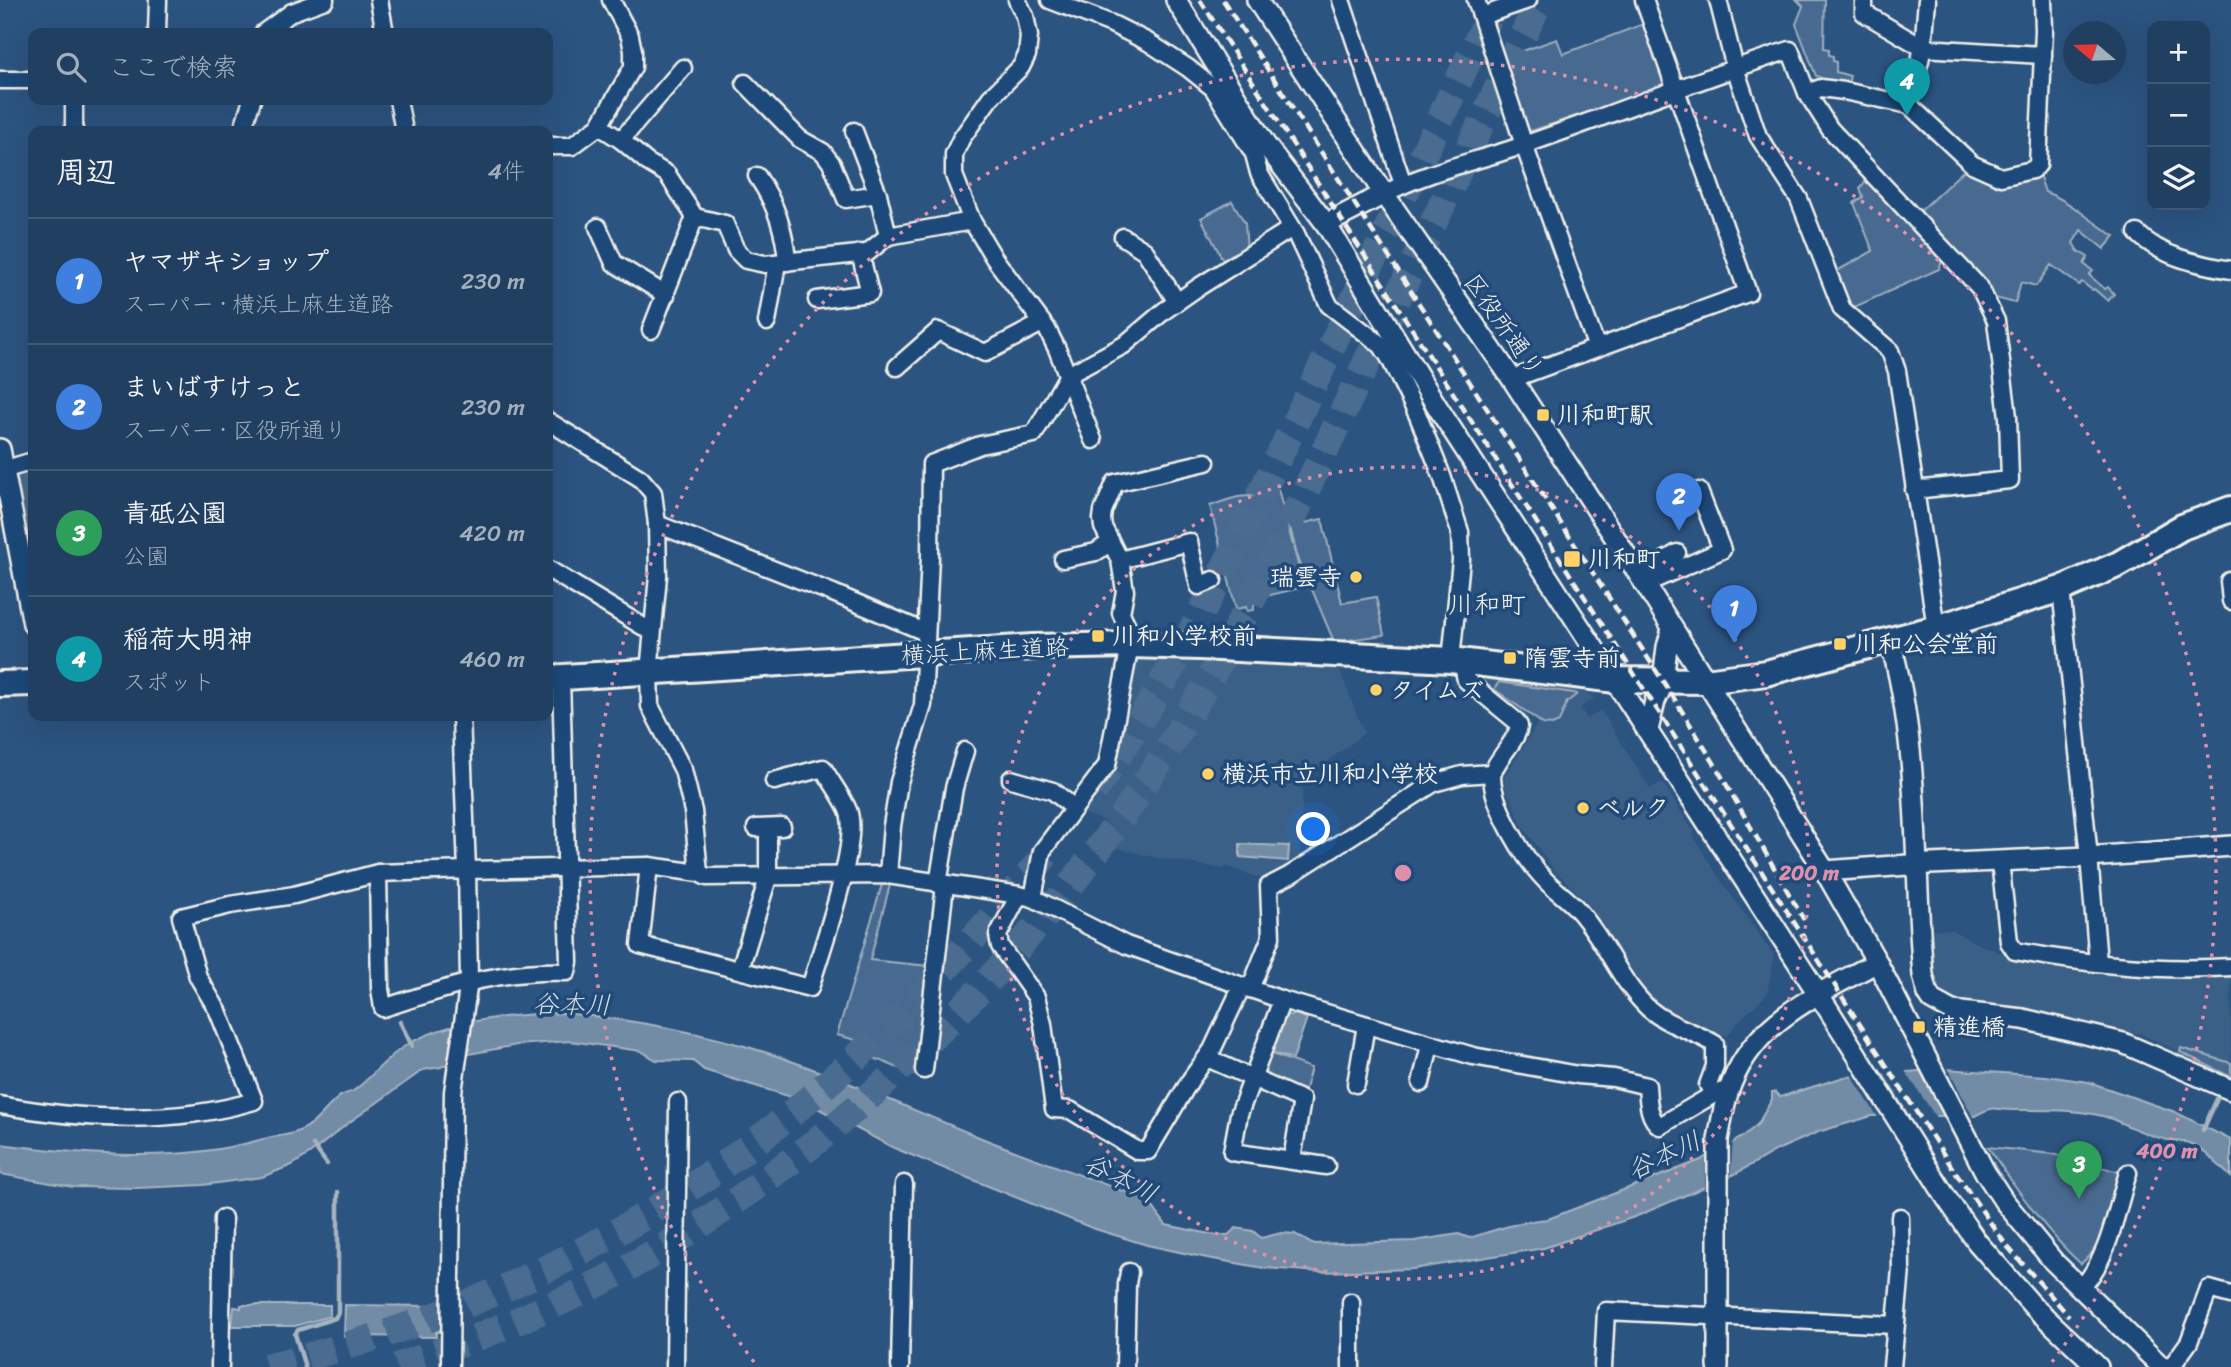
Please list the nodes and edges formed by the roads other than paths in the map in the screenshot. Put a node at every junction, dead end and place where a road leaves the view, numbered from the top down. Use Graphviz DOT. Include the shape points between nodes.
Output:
graph roads {
  1 [pos="158,0"];
  2 [pos="324,0"];
  3 [pos="379,0"];
  4 [pos="611,0"];
  5 [pos="1017,0"];
  6 [pos="1050,0"];
  7 [pos="1177,0"];
  8 [pos="1257,0"];
  9 [pos="1340,0"];
  10 [pos="1476,0"];
  11 [pos="1528,0"];
  12 [pos="1644,0"];
  13 [pos="1718,0"];
  14 [pos="1864,0"];
  15 [pos="1927,0"];
  16 [pos="2043,0"];
  17 [pos="1482,16"];
  18 [pos="157,28"];
  19 [pos="270,28"];
  20 [pos="384,28"];
  21 [pos="1923,48"];
  22 [pos="2043,55"];
  23 [pos="683,68"];
  24 [pos="1735,68"];
  25 [pos="28,79"];
  26 [pos="0,80"];
  27 [pos="745,83"];
  28 [pos="1675,89"];
  29 [pos="1807,93"];
  30 [pos="74,105"];
  31 [pos="250,105"];
  32 [pos="399,105"];
  33 [pos="1909,105"];
  34 [pos="74,126"];
  35 [pos="244,126"];
  36 [pos="403,126"];
  37 [pos="599,126"];
  38 [pos="855,131"];
  39 [pos="621,139"];
  40 [pos="1524,145"];
  41 [pos="553,146"];
  42 [pos="1260,149"];
  43 [pos="757,176"];
  44 [pos="1403,184"];
  45 [pos="878,194"];
  46 [pos="1384,194"];
  47 [pos="695,217"];
  48 [pos="972,221"];
  49 [pos="1326,224"];
  50 [pos="598,227"];
  51 [pos="1292,228"];
  52 [pos="2137,233"];
  53 [pos="888,236"];
  54 [pos="1123,237"];
  55 [pos="860,253"];
  56 [pos="782,262"];
  57 [pos="2231,270"];
  58 [pos="666,295"];
  59 [pos="817,300"];
  60 [pos="1177,302"];
  61 [pos="767,322"];
  62 [pos="1042,323"];
  63 [pos="651,330"];
  64 [pos="1597,348"];
  65 [pos="897,367"];
  66 [pos="1068,375"];
  67 [pos="1512,379"];
  68 [pos="1438,408"];
  69 [pos="1418,416"];
  70 [pos="553,424"];
  71 [pos="1093,440"];
  72 [pos="0,449"];
  73 [pos="28,462"];
  74 [pos="1206,462"];
  75 [pos="3,470"];
  76 [pos="1914,489"];
  77 [pos="1699,491"];
  78 [pos="2231,509"];
  79 [pos="5,511"];
  80 [pos="657,524"];
  81 [pos="1111,542"];
  82 [pos="1677,553"];
  83 [pos="1063,559"];
  84 [pos="1120,560"];
  85 [pos="553,572"];
  86 [pos="1213,580"];
  87 [pos="1642,580"];
  88 [pos="2229,581"];
  89 [pos="2062,589"];
  90 [pos="2231,601"];
  91 [pos="28,604"];
  92 [pos="1936,628"];
  93 [pos="1672,629"];
  94 [pos="652,632"];
  95 [pos="1890,640"];
  96 [pos="926,643"];
  97 [pos="1130,645"];
  98 [pos="1456,661"];
  99 [pos="649,672"];
  100 [pos="555,678"];
  101 [pos="1616,680"];
  102 [pos="1664,680"];
  103 [pos="1705,681"];
  104 [pos="28,682"];
  105 [pos="0,684"];
  106 [pos="461,721"];
  107 [pos="1648,730"];
  108 [pos="965,751"];
  109 [pos="1492,773"];
  110 [pos="1011,778"];
  111 [pos="774,781"];
  112 [pos="1074,808"];
  113 [pos="769,828"];
  114 [pos="2231,846"];
  115 [pos="2090,857"];
  116 [pos="2000,860"];
  117 [pos="649,866"];
  118 [pos="1917,866"];
  119 [pos="565,867"];
  120 [pos="467,870"];
  121 [pos="1825,872"];
  122 [pos="378,873"];
  123 [pos="699,873"];
  124 [pos="844,875"];
  125 [pos="888,875"];
  126 [pos="768,878"];
  127 [pos="941,884"];
  128 [pos="1026,896"];
  129 [pos="1877,962"];
  130 [pos="2098,962"];
  131 [pos="2231,967"];
  132 [pos="740,969"];
  133 [pos="468,985"];
  134 [pos="1246,987"];
  135 [pos="1819,995"];
  136 [pos="1282,1000"];
  137 [pos="1366,1025"];
  138 [pos="1430,1045"];
  139 [pos="1207,1058"];
  140 [pos="924,1070"];
  141 [pos="1253,1077"];
  142 [pos="1421,1083"];
  143 [pos="1356,1084"];
  144 [pos="1708,1085"];
  145 [pos="2231,1090"];
  146 [pos="1728,1092"];
  147 [pos="678,1102"];
  148 [pos="0,1105"];
  149 [pos="1292,1159"];
  150 [pos="1326,1166"];
  151 [pos="2129,1173"];
  152 [pos="904,1184"];
  153 [pos="1900,1217"];
  154 [pos="222,1218"];
  155 [pos="1129,1272"];
  156 [pos="2081,1288"];
  157 [pos="2231,1295"];
  158 [pos="1352,1302"];
  159 [pos="1717,1316"];
  160 [pos="1895,1325"];
  161 [pos="216,1366"];
  162 [pos="450,1367"];
  163 [pos="675,1367"];
  164 [pos="901,1367"];
  165 [pos="1125,1367"];
  166 [pos="1351,1367"];
  167 [pos="1603,1367"];
  168 [pos="1718,1367"];
  169 [pos="1892,1367"];
  170 [pos="2098,1367"];
  171 [pos="2162,1367"];
  172 [pos="2171,1367"];
  1 -- 18 [label="street"];
  2 -- 19 [label="street" via="292,12"];
  3 -- 20 [label="street"];
  4 -- 37 [label="street" via="630,36 633,67"];
  5 -- 48 [label="street" via="1026,16 1027,55 977,114 954,155 954,175"];
  6 -- 42 [label="street" via="1112,24 1188,68 1213,88"];
  7 -- 42 [label="street"];
  8 -- 46 [label="street, 区役所通り"];
  9 -- 44 [label="street"];
  10 -- 17 [label="street"];
  11 -- 17 [label="street"];
  12 -- 28 [label="street"];
  13 -- 24 [label="street"];
  14 -- 21 [label="street" via="1864,13"];
  15 -- 21 [label="street"];
  16 -- 22 [label="street"];
  17 -- 40 [label="street"];
  21 -- 22 [label="street"];
  21 -- 33 [label="street"];
  22 -- 33 [label="street" via="2038,165 2032,170 2001,177 1972,164"];
  23 -- 39 [label="street"];
  24 -- 28 [label="street"];
  24 -- 29 [label="street" via="1790,50"];
  24 -- 76 [label="street" via="1758,136 1799,199 1842,309 1890,351 1898,371"];
  25 -- 26 [label="street"];
  27 -- 45 [label="street" via="800,139 832,163 846,198"];
  28 -- 40 [label="street"];
  28 -- 64 [label="street" via="1748,293"];
  29 -- 33 [label="street" via="1821,88 1844,90"];
  29 -- 76 [label="street" via="1830,129 1980,288 1996,321 2008,417 2010,480"];
  30 -- 34 [label="street"];
  31 -- 35 [label="street"];
  32 -- 36 [label="street"];
  37 -- 39 [label="street"];
  37 -- 41 [label="street" via="572,146"];
  38 -- 45 [label="street"];
  39 -- 47 [label="street" via="667,174"];
  40 -- 44 [label="street"];
  40 -- 64 [label="street"];
  42 -- 49 [label="street"];
  42 -- 51 [label="street" via="1259,173"];
  43 -- 56 [label="street" via="771,196 786,239"];
  44 -- 46 [label="street"];
  45 -- 53 [label="street"];
  46 -- 49 [label="street"];
  46 -- 67 [label="street, 区役所通り"];
  47 -- 56 [label="street" via="725,224 736,250 746,260"];
  47 -- 58 [label="street"];
  48 -- 53 [label="street"];
  48 -- 62 [label="street"];
  49 -- 68 [label="street"];
  50 -- 58 [label="street" via="614,263"];
  51 -- 60 [label="street"];
  51 -- 69 [label="street" via="1329,305 1381,345"];
  52 -- 57 [label="street" via="2164,253"];
  53 -- 55 [label="street" via="867,253"];
  54 -- 60 [label="street" via="1145,251"];
  55 -- 56 [label="street"];
  55 -- 59 [label="street" via="870,293"];
  56 -- 61 [label="street"];
  58 -- 63 [label="street"];
  60 -- 66 [label="street" via="1124,345"];
  62 -- 65 [label="street" via="985,353 938,331"];
  62 -- 66 [label="street"];
  64 -- 67 [label="street"];
  66 -- 71 [label="street"];
  66 -- 96 [label="street" via="1034,433 980,445 931,464"];
  67 -- 87 [label="street, 区役所通り"];
  68 -- 69 [label="street"];
  68 -- 101 [label="street"];
  69 -- 98 [label="street" via="1460,532"];
  70 -- 80 [label="street" via="640,478 653,493"];
  72 -- 75 [label="street"];
  73 -- 75 [label="street"];
  74 -- 81 [label="street" via="1115,483 1102,519"];
  75 -- 79 [label="street"];
  76 -- 92 [label="street"];
  77 -- 87 [label="street" via="1722,550"];
  78 -- 89 [label="main road, 横浜上麻生道路" via="2182,527 2119,564"];
  79 -- 91 [label="street"];
  80 -- 94 [label="street"];
  80 -- 96 [label="street" via="833,593"];
  81 -- 83 [label="street" via="1096,552"];
  81 -- 84 [label="street"];
  82 -- 87 [label="street"];
  84 -- 86 [label="street" via="1189,542 1199,586"];
  84 -- 97 [label="street" via="1125,590 1121,613"];
  85 -- 94 [label="street"];
  87 -- 93 [label="street, 区役所通り"];
  88 -- 90 [label="street"];
  89 -- 92 [label="main road, 横浜上麻生道路"];
  89 -- 115 [label="street"];
  92 -- 95 [label="main road, 横浜上麻生道路"];
  93 -- 102 [label="street"];
  93 -- 103 [label="street, 区役所通り"];
  94 -- 99 [label="street"];
  95 -- 103 [label="main road, 横浜上麻生道路" via="1766,673"];
  95 -- 118 [label="street" via="1907,730"];
  96 -- 97 [label="main road, 横浜上麻生道路"];
  96 -- 99 [label="main road, 横浜上麻生道路"];
  96 -- 125 [label="street" via="923,705 899,782"];
  97 -- 98 [label="main road, 横浜上麻生道路"];
  97 -- 112 [label="street" via="1107,765"];
  98 -- 101 [label="main road, 横浜上麻生道路"];
  98 -- 109 [label="street" via="1466,680 1519,726"];
  99 -- 100 [label="main road, 横浜上麻生道路"];
  99 -- 123 [label="street" via="650,706 683,770 693,811"];
  100 -- 119 [label="street"];
  101 -- 102 [label="main road, 横浜上麻生道路"];
  101 -- 107 [label="street"];
  102 -- 103 [label="main road, 横浜上麻生道路"];
  102 -- 107 [label="street"];
  103 -- 121 [label="street, 区役所通り"];
  104 -- 105 [label="main road"];
  106 -- 120 [label="street"];
  107 -- 135 [label="street"];
  108 -- 127 [label="street" via="954,788"];
  109 -- 134 [label="street" via="1434,783 1269,886 1271,937"];
  109 -- 144 [label="street" via="1510,831 1544,879 1578,909 1640,999 1658,1016 1715,1044 1715,1066"];
  110 -- 112 [label="street" via="1053,792"];
  111 -- 124 [label="street" via="823,768 849,812"];
  112 -- 128 [label="street" via="1042,851"];
  113 -- 126 [label="street"];
  114 -- 115 [label="street"];
  115 -- 116 [label="street"];
  115 -- 130 [label="street"];
  116 -- 118 [label="street"];
  116 -- 130 [label="street" via="2008,942 2015,951"];
  117 -- 119 [label="street"];
  117 -- 123 [label="street"];
  117 -- 132 [label="street" via="640,945"];
  118 -- 121 [label="street"];
  118 -- 145 [label="street" via="1923,975 1928,994 1938,1005 2111,1040"];
  119 -- 120 [label="street"];
  119 -- 133 [label="street" via="567,972 525,972"];
  120 -- 122 [label="street"];
  120 -- 133 [label="street"];
  121 -- 129 [label="street, 区役所通り"];
  122 -- 133 [label="street" via="383,1008"];
  122 -- 148 [label="street" via="294,895 181,916 198,977 218,1011 254,1101 143,1117 68,1115"];
  123 -- 126 [label="street"];
  124 -- 125 [label="street"];
  124 -- 126 [label="street"];
  124 -- 132 [label="street" via="810,988"];
  125 -- 127 [label="street"];
  126 -- 132 [label="street"];
  127 -- 128 [label="street"];
  127 -- 140 [label="street"];
  128 -- 134 [label="street" via="1126,945"];
  128 -- 139 [label="street" via="998,935 1000,946 1036,997 1054,1109 1070,1110 1138,1151 1148,1151"];
  129 -- 135 [label="street"];
  129 -- 156 [label="street, 区役所通り" via="1966,1140 2004,1201"];
  130 -- 131 [label="street"];
  133 -- 162 [label="street" via="453,1092"];
  134 -- 136 [label="street"];
  134 -- 139 [label="street"];
  135 -- 146 [label="street" via="1782,1017 1758,1039"];
  135 -- 170 [label="street" via="1977,1242 2033,1306"];
  136 -- 137 [label="street"];
  136 -- 141 [label="street"];
  137 -- 138 [label="street"];
  137 -- 143 [label="street"];
  138 -- 142 [label="street"];
  138 -- 146 [label="street" via="1647,1086 1652,1118 1660,1126 1714,1094"];
  139 -- 141 [label="street"];
  141 -- 149 [label="street" via="1302,1100"];
  141 -- 149 [label="street" via="1239,1114 1232,1152"];
  146 -- 159 [label="street" via="1718,1140"];
  147 -- 163 [label="street"];
  149 -- 150 [label="street"];
  151 -- 156 [label="street" via="2101,1257"];
  152 -- 164 [label="street"];
  153 -- 160 [label="street"];
  154 -- 161 [label="street"];
  155 -- 165 [label="street"];
  156 -- 171 [label="street"];
  157 -- 172 [label="street" via="2209,1289 2189,1342"];
  158 -- 166 [label="street"];
  159 -- 160 [label="street"];
  159 -- 167 [label="street" via="1606,1311"];
  159 -- 168 [label="street"];
  160 -- 169 [label="street"];
}
